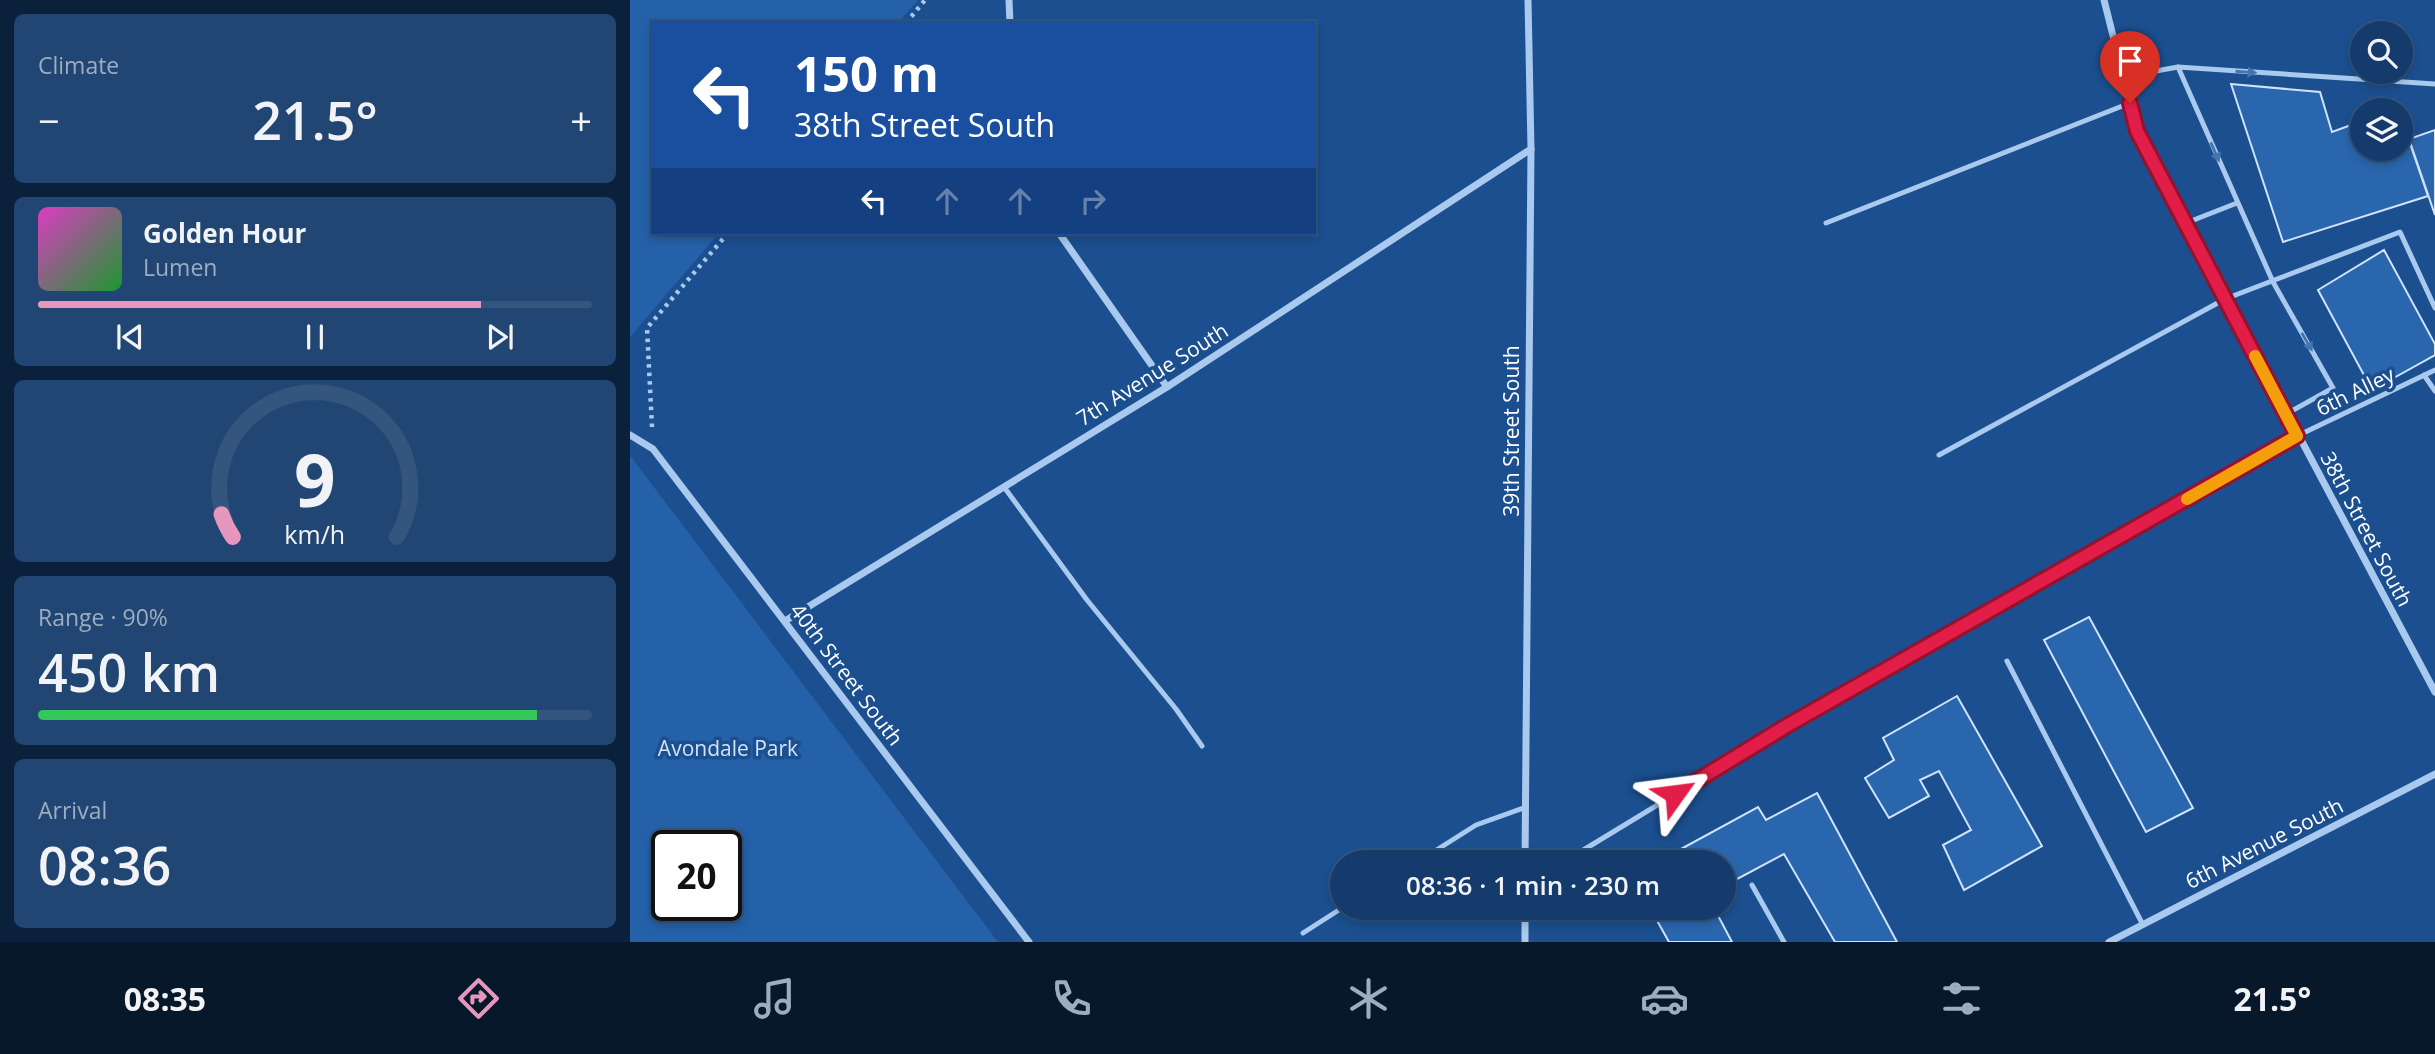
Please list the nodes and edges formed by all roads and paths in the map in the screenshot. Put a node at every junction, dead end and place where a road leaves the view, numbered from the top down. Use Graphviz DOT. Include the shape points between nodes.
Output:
graph roads {
  1 [pos="925,0"];
  2 [pos="1009,0"];
  3 [pos="1528,0"];
  4 [pos="2104,0"];
  5 [pos="907,21"];
  6 [pos="1010,21"];
  7 [pos="2178,67"];
  8 [pos="2123,77"];
  9 [pos="2435,84"];
  10 [pos="2130,103"];
  11 [pos="1531,149"];
  12 [pos="2237,203"];
  13 [pos="1826,223"];
  14 [pos="2186,223"];
  15 [pos="726,235"];
  16 [pos="1060,235"];
  17 [pos="2273,282"];
  18 [pos="2225,299"];
  19 [pos="2435,308"];
  20 [pos="2435,370"];
  21 [pos="2424,375"];
  22 [pos="1167,387"];
  23 [pos="2435,391"];
  24 [pos="2286,414"];
  25 [pos="630,435"];
  26 [pos="2297,436"];
  27 [pos="653,449"];
  28 [pos="1939,455"];
  29 [pos="1004,487"];
  30 [pos="785,621"];
  31 [pos="2007,661"];
  32 [pos="2435,692"];
  33 [pos="1202,746"];
  34 [pos="2435,774"];
  35 [pos="1526,807"];
  36 [pos="1437,850"];
  37 [pos="1525,850"];
  38 [pos="1583,850"];
  39 [pos="1752,885"];
  40 [pos="1330,916"];
  41 [pos="1525,920"];
  42 [pos="2143,925"];
  43 [pos="1303,933"];
  44 [pos="1029,942"];
  45 [pos="1525,942"];
  46 [pos="1784,942"];
  47 [pos="2109,942"];
  1 -- 5 [label="path"];
  2 -- 6 [label="street"];
  3 -- 11 [label="street, 39th Street South"];
  4 -- 8 [label="street, 38th Street South"];
  7 -- 8 [label="lane"];
  7 -- 9 [label="lane, one-way"];
  7 -- 12 [label="lane, one-way"];
  8 -- 10 [label="street, 38th Street South"];
  10 -- 13 [label="lane"];
  10 -- 14 [label="street, 38th Street South" via="2137,131"];
  11 -- 22 [label="street, 7th Avenue South"];
  11 -- 35 [label="street, 39th Street South"];
  12 -- 14 [label="lane"];
  12 -- 17 [label="lane"];
  14 -- 18 [label="street, 38th Street South"];
  15 -- 27 [label="path" via="647,328"];
  16 -- 22 [label="street"];
  17 -- 18 [label="lane"];
  17 -- 19 [label="lane" via="2400,232"];
  17 -- 24 [label="lane, one-way" via="2333,388"];
  18 -- 24 [label="street, 38th Street South"];
  18 -- 28 [label="lane"];
  20 -- 21 [label="lane, 6th Alley"];
  21 -- 23 [label="lane"];
  21 -- 26 [label="lane, 6th Alley"];
  22 -- 29 [label="street, 7th Avenue South"];
  24 -- 26 [label="street, 38th Street South"];
  25 -- 27 [label="street, 40th Street South"];
  26 -- 32 [label="street, 38th Street South"];
  26 -- 38 [label="lane, 6th Alley" via="1788,725"];
  27 -- 30 [label="street, 40th Street South"];
  29 -- 30 [label="street, 7th Avenue South"];
  29 -- 33 [label="lane"];
  30 -- 44 [label="street, 40th Street South"];
  31 -- 42 [label="lane"];
  34 -- 42 [label="street, 6th Avenue South"];
  35 -- 36 [label="lane" via="1476,825"];
  35 -- 37 [label="street, 39th Street South"];
  39 -- 46 [label="lane"];
  40 -- 43 [label="lane"];
  41 -- 45 [label="street"];
  42 -- 47 [label="street, 6th Avenue South"];
}
